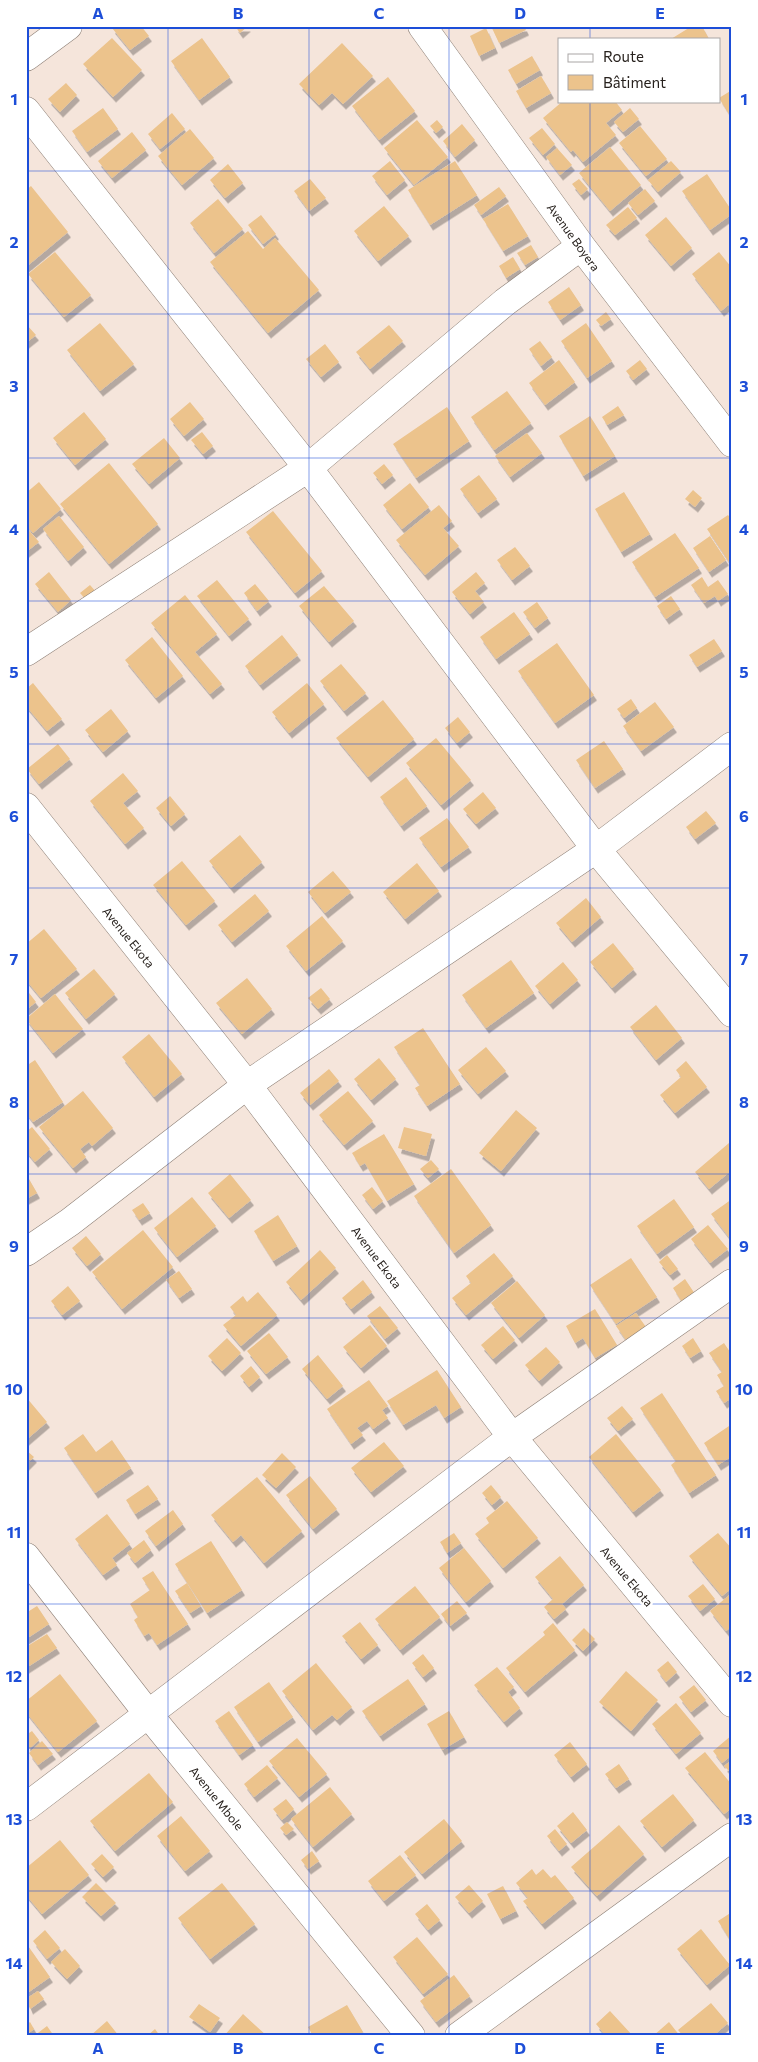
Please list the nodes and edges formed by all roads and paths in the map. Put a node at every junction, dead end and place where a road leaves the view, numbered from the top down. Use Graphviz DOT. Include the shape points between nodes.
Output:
graph roads {
  1 [pos="68,26"];
  2 [pos="422,26"];
  3 [pos="26,57"];
  4 [pos="26,111"];
  5 [pos="581,246"];
  6 [pos="732,443"];
  7 [pos="308,468"];
  8 [pos="26,652"];
  9 [pos="732,746"];
  10 [pos="26,807"];
  11 [pos="596,849"];
  12 [pos="732,1013"];
  13 [pos="247,1085"];
  14 [pos="26,1252"];
  15 [pos="732,1283"];
  16 [pos="512,1437"];
  17 [pos="26,1558"];
  18 [pos="732,1703"];
  19 [pos="149,1714"];
  20 [pos="26,1807"];
  21 [pos="732,1837"];
  22 [pos="412,2036"];
  23 [pos="459,2036"];
  1 -- 3 [label="street"];
  2 -- 5 [label="street, Avenue Boyera"];
  4 -- 7 [label="street"];
  5 -- 6 [label="street, Avenue Boyera"];
  5 -- 7 [label="street" via="505,302"];
  7 -- 8 [label="street"];
  7 -- 11 [label="street"];
  9 -- 11 [label="street"];
  10 -- 13 [label="street, Avenue Ekota"];
  11 -- 12 [label="street"];
  11 -- 13 [label="street"];
  13 -- 14 [label="street" via="70,1222"];
  13 -- 16 [label="street, Avenue Ekota"];
  15 -- 16 [label="street"];
  16 -- 18 [label="street, Avenue Ekota"];
  16 -- 19 [label="street"];
  17 -- 19 [label="street, Avenue Mbole"];
  19 -- 20 [label="street"];
  19 -- 22 [label="street, Avenue Mbole"];
  21 -- 23 [label="street"];
}
